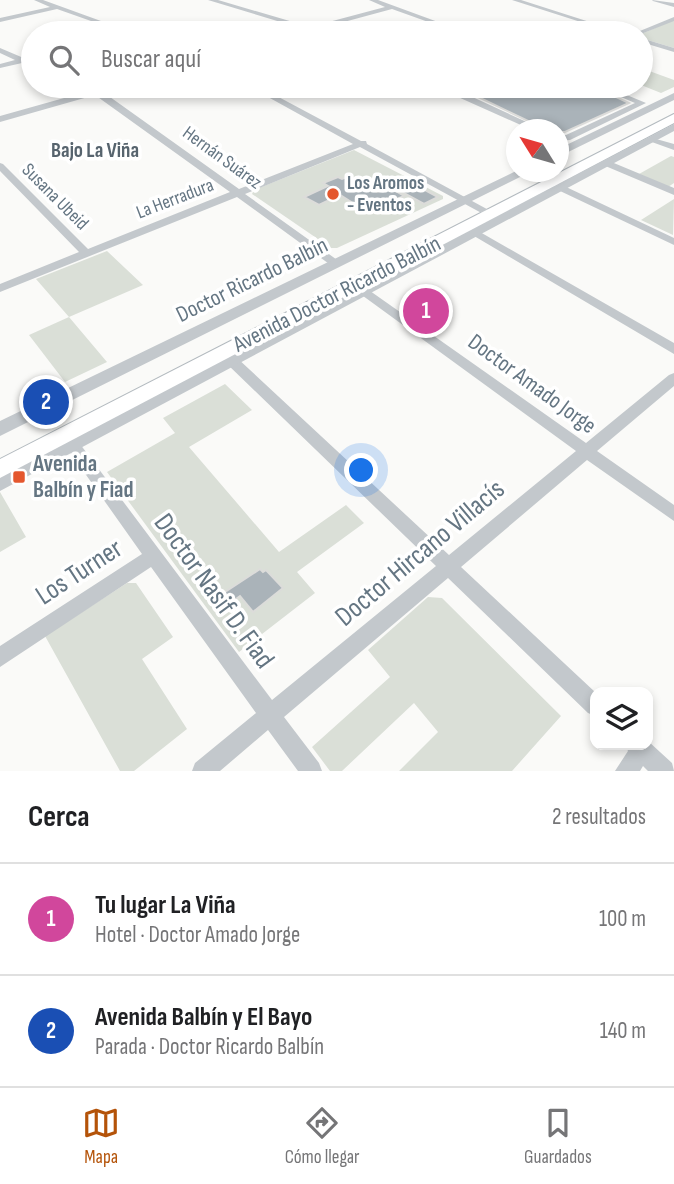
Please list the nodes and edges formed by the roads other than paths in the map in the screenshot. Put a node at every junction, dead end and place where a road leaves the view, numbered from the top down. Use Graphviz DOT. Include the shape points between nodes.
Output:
graph roads {
  1 [pos="37,0"];
  2 [pos="211,0"];
  3 [pos="515,0"];
  4 [pos="655,0"];
  5 [pos="377,1"];
  6 [pos="674,5"];
  7 [pos="58,7"];
  8 [pos="392,7"];
  9 [pos="674,19"];
  10 [pos="0,20"];
  11 [pos="96,21"];
  12 [pos="285,21"];
  13 [pos="342,21"];
  14 [pos="432,21"];
  15 [pos="582,21"];
  16 [pos="653,27"];
  17 [pos="653,44"];
  18 [pos="0,50"];
  19 [pos="674,50"];
  20 [pos="21,59"];
  21 [pos="21,61"];
  22 [pos="0,66"];
  23 [pos="674,96"];
  24 [pos="75,98"];
  25 [pos="105,98"];
  26 [pos="276,98"];
  27 [pos="468,98"];
  28 [pos="629,98"];
  29 [pos="643,98"];
  30 [pos="659,104"];
  31 [pos="674,111"];
  32 [pos="674,118"];
  33 [pos="0,119"];
  34 [pos="515,119"];
  35 [pos="611,123"];
  36 [pos="674,127"];
  37 [pos="569,137"];
  38 [pos="652,139"];
  39 [pos="363,143"];
  40 [pos="674,147"];
  41 [pos="569,148"];
  42 [pos="606,163"];
  43 [pos="0,166"];
  44 [pos="569,170"];
  45 [pos="569,170"];
  46 [pos="569,174"];
  47 [pos="506,181"];
  48 [pos="546,182"];
  49 [pos="548,182"];
  50 [pos="562,182"];
  51 [pos="674,192"];
  52 [pos="240,193"];
  53 [pos="466,200"];
  54 [pos="487,211"];
  55 [pos="473,232"];
  56 [pos="674,242"];
  57 [pos="86,253"];
  58 [pos="336,264"];
  59 [pos="0,288"];
  60 [pos="363,290"];
  61 [pos="674,349"];
  62 [pos="231,360"];
  63 [pos="674,378"];
  64 [pos="0,429"];
  65 [pos="72,444"];
  66 [pos="586,451"];
  67 [pos="0,455"];
  68 [pos="0,469"];
  69 [pos="0,483"];
  70 [pos="674,514"];
  71 [pos="153,556"];
  72 [pos="448,567"];
  73 [pos="0,657"];
  74 [pos="590,701"];
  75 [pos="270,714"];
  76 [pos="638,750"];
  77 [pos="641,750"];
  78 [pos="203,771"];
  79 [pos="312,771"];
  80 [pos="626,771"];
  81 [pos="664,771"];
  1 -- 7 [label="street"];
  2 -- 12 [label="street"];
  3 -- 15 [label="street"];
  4 -- 6 [label="street"];
  5 -- 8 [label="street"];
  7 -- 10 [label="street"];
  7 -- 11 [label="street"];
  8 -- 13 [label="street"];
  8 -- 14 [label="street"];
  9 -- 16 [label="street"];
  17 -- 19 [label="street"];
  18 -- 20 [label="street"];
  21 -- 22 [label="street"];
  23 -- 30 [label="street"];
  24 -- 33 [label="street"];
  25 -- 52 [label="street, Hernán Suárez"];
  26 -- 39 [label="street"];
  27 -- 34 [label="street"];
  28 -- 35 [label="street" via="642,103"];
  29 -- 30 [label="street"];
  30 -- 35 [label="street"];
  31 -- 44 [label="main road, Avenida Doctor Ricardo Balbín"];
  32 -- 45 [label="main road, Avenida Doctor Ricardo Balbín"];
  35 -- 37 [label="street"];
  35 -- 41 [label="street"];
  36 -- 38 [label="street"];
  38 -- 40 [label="street"];
  38 -- 42 [label="street"];
  39 -- 52 [label="street, La Herradura"];
  39 -- 53 [label="street"];
  42 -- 46 [label="street"];
  42 -- 51 [label="street"];
  43 -- 57 [label="street, Susana Ubeid"];
  47 -- 53 [label="street, Doctor Ricardo Balbín"];
  48 -- 54 [label="main road, Avenida Doctor Ricardo Balbín"];
  49 -- 55 [label="street"];
  50 -- 56 [label="street"];
  52 -- 57 [label="street, La Herradura"];
  52 -- 58 [label="street, Hernán Suárez"];
  53 -- 54 [label="street"];
  53 -- 58 [label="street, Doctor Ricardo Balbín"];
  54 -- 67 [label="main road, Avenida Doctor Ricardo Balbín"];
  54 -- 68 [label="main road, Avenida Doctor Ricardo Balbín"];
  55 -- 60 [label="street"];
  55 -- 61 [label="street"];
  57 -- 59 [label="street, La Herradura"];
  58 -- 64 [label="street, Doctor Ricardo Balbín"];
  60 -- 62 [label="street"];
  60 -- 66 [label="street, Doctor Amado Jorge"];
  62 -- 65 [label="street"];
  62 -- 72 [label="street"];
  63 -- 66 [label="street, Doctor Hircano Villacís"];
  65 -- 69 [label="street"];
  65 -- 71 [label="street, Doctor Nasif D. Fiad"];
  66 -- 70 [label="street, Doctor Amado Jorge"];
  66 -- 72 [label="street, Doctor Hircano Villacís"];
  71 -- 73 [label="street, Los Turner"];
  71 -- 75 [label="street, Doctor Nasif D. Fiad"];
  72 -- 74 [label="street"];
  72 -- 75 [label="street, Doctor Hircano Villacís"];
  75 -- 78 [label="street, Doctor Hircano Villacís"];
  75 -- 79 [label="street, Doctor Nasif D. Fiad"];
  76 -- 80 [label="street"];
  77 -- 81 [label="street"];
}
